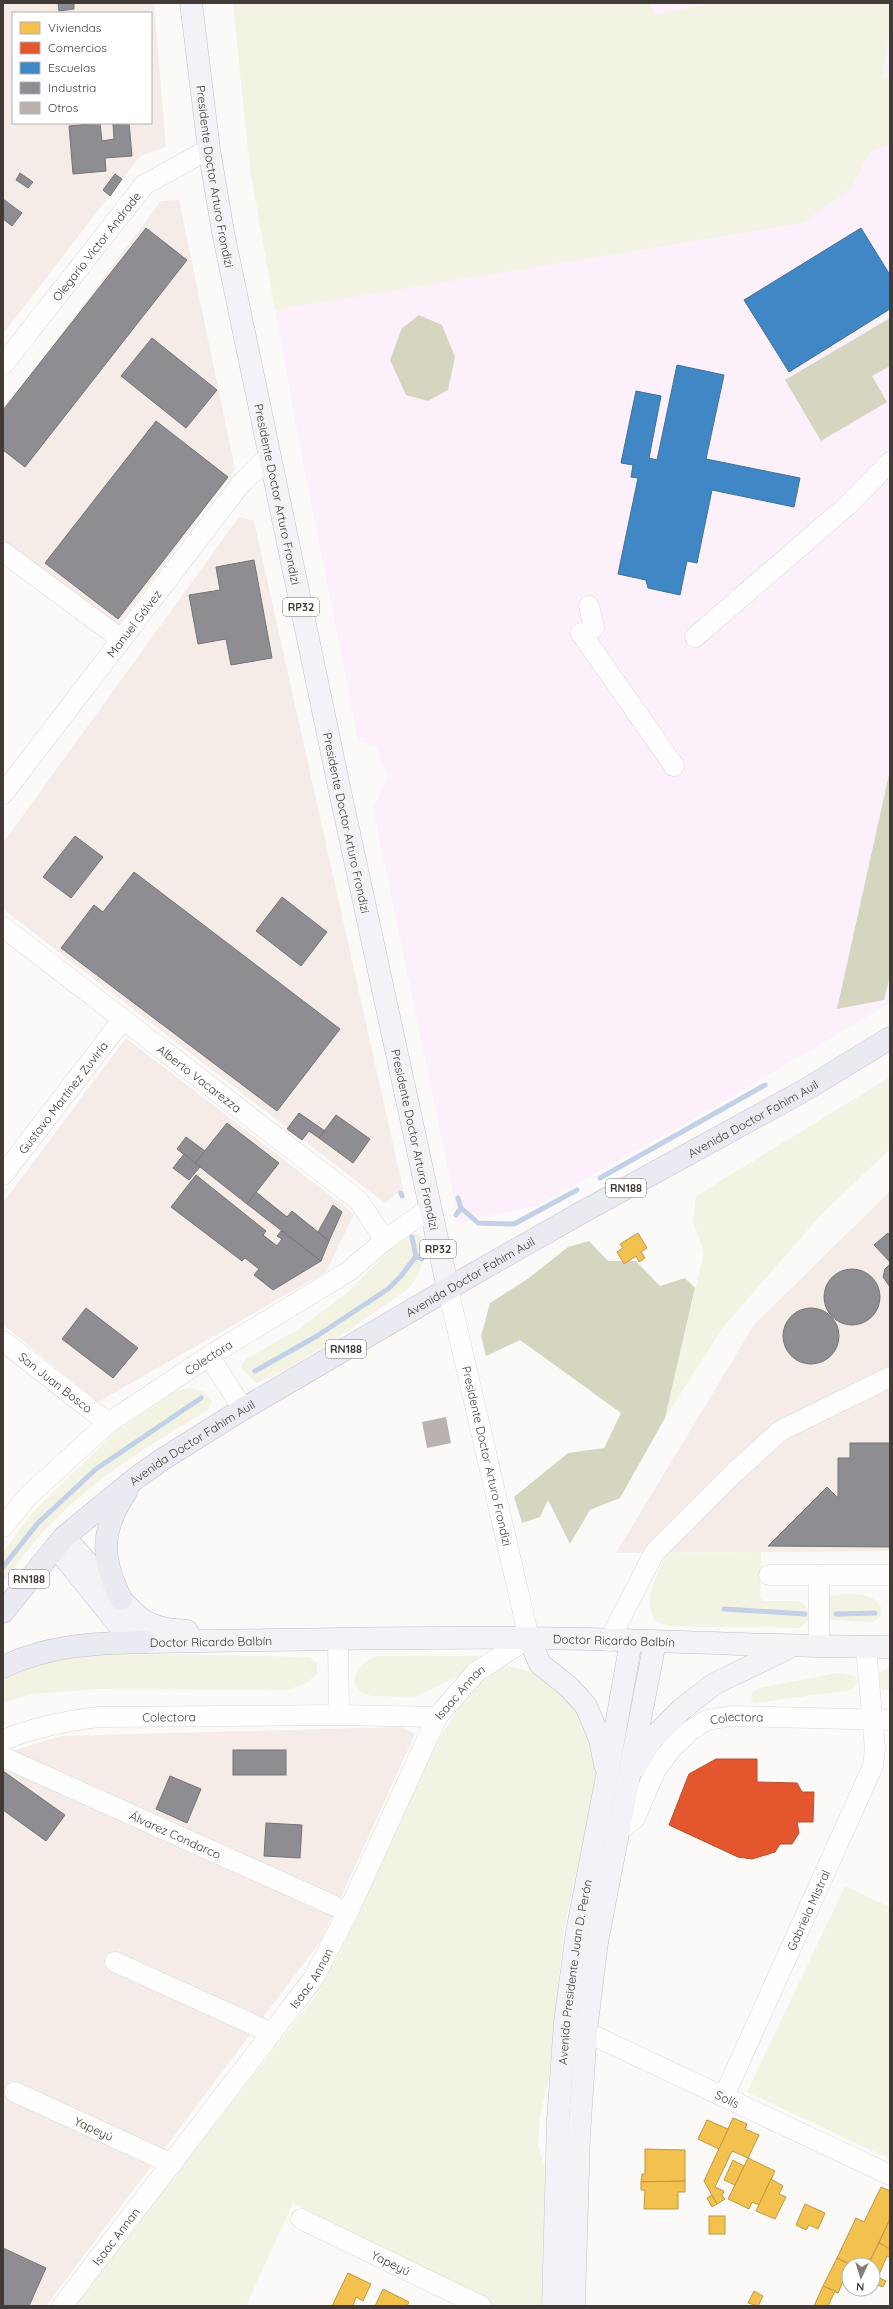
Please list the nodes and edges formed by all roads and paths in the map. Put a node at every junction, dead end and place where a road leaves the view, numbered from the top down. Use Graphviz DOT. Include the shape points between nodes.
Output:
graph roads {
  1 [pos="191,3"];
  2 [pos="209,149"];
  3 [pos="3,365"];
  4 [pos="269,456"];
  5 [pos="890,462"];
  6 [pos="3,552"];
  7 [pos="590,606"];
  8 [pos="695,637"];
  9 [pos="121,639"];
  10 [pos="674,766"];
  11 [pos="3,794"];
  12 [pos="3,926"];
  13 [pos="123,1019"];
  14 [pos="890,1038"];
  15 [pos="3,1175"];
  16 [pos="430,1208"];
  17 [pos="385,1240"];
  18 [pos="448,1289"];
  19 [pos="3,1341"];
  20 [pos="209,1356"];
  21 [pos="890,1377"];
  22 [pos="243,1410"];
  23 [pos="108,1423"];
  24 [pos="136,1478"];
  25 [pos="3,1527"];
  26 [pos="60,1542"];
  27 [pos="769,1575"];
  28 [pos="819,1575"];
  29 [pos="890,1575"];
  30 [pos="122,1599"];
  31 [pos="3,1612"];
  32 [pos="338,1638"];
  33 [pos="529,1638"];
  34 [pos="620,1641"];
  35 [pos="145,1642"];
  36 [pos="655,1642"];
  37 [pos="790,1646"];
  38 [pos="819,1647"];
  39 [pos="866,1647"];
  40 [pos="890,1647"];
  41 [pos="3,1667"];
  42 [pos="339,1715"];
  43 [pos="438,1717"];
  44 [pos="881,1720"];
  45 [pos="3,1740"];
  46 [pos="3,1757"];
  47 [pos="617,1778"];
  48 [pos="618,1831"];
  49 [pos="348,1912"];
  50 [pos="115,1962"];
  51 [pos="565,2023"];
  52 [pos="586,2031"];
  53 [pos="272,2033"];
  54 [pos="15,2092"];
  55 [pos="724,2096"];
  56 [pos="172,2164"];
  57 [pos="890,2175"];
  58 [pos="301,2219"];
  59 [pos="62,2306"];
  60 [pos="481,2306"];
  61 [pos="552,2306"];
  62 [pos="574,2306"];
  1 -- 2 [label="main road, Presidente Doctor Arturo Frondizi / RP32"];
  2 -- 3 [label="street, Olegario Víctor Andrade" via="144,185"];
  2 -- 4 [label="main road, Presidente Doctor Arturo Frondizi / RP32" via="224,239"];
  4 -- 9 [label="street, Manuel Gálvez" via="239,486"];
  4 -- 16 [label="main road, Presidente Doctor Arturo Frondizi / RP32"];
  5 -- 8 [label="street" via="885,470 848,505"];
  6 -- 9 [label="street"];
  7 -- 10 [label="street" via="588,631"];
  9 -- 11 [label="street, Manuel Gálvez"];
  12 -- 13 [label="street, Alberto Vacarezza"];
  13 -- 15 [label="street, Gustavo Martínez Zuviría"];
  13 -- 17 [label="street, Alberto Vacarezza" via="358,1200"];
  14 -- 18 [label="highway, Avenida Doctor Fahim Auil / RN188" via="805,1090"];
  16 -- 17 [label="street, Colectora"];
  16 -- 18 [label="main road, Presidente Doctor Arturo Frondizi / RP32"];
  17 -- 20 [label="street, Colectora" via="349,1271"];
  18 -- 22 [label="highway, Avenida Doctor Fahim Auil / RN188"];
  18 -- 33 [label="street, Presidente Doctor Arturo Frondizi"];
  19 -- 23 [label="street, San Juan Bosco"];
  20 -- 22 [label="street"];
  20 -- 23 [label="street, Colectora"];
  21 -- 34 [label="street" via="780,1431 734,1473 654,1553"];
  22 -- 24 [label="highway, Avenida Doctor Fahim Auil / RN188"];
  23 -- 25 [label="street, Colectora" via="28,1496"];
  24 -- 26 [label="highway, Avenida Doctor Fahim Auil / RN188"];
  24 -- 30 [label="highway" via="116,1507 106,1531 105,1549 108,1564 113,1582"];
  26 -- 30 [label="main road, Doctor Ricardo Balbín"];
  26 -- 31 [label="highway, RN188"];
  26 -- 35 [label="main road, Doctor Ricardo Balbín" via="122,1629 130,1636"];
  27 -- 28 [label="street"];
  28 -- 29 [label="street"];
  28 -- 38 [label="street"];
  30 -- 32 [label="main road, Doctor Ricardo Balbín" via="145,1621 170,1630"];
  32 -- 33 [label="main road, Doctor Ricardo Balbín"];
  32 -- 35 [label="main road, Doctor Ricardo Balbín"];
  32 -- 42 [label="street"];
  33 -- 34 [label="main road, Doctor Ricardo Balbín"];
  33 -- 43 [label="street, Isaac Annan" via="476,1672"];
  33 -- 47 [label="main road" via="540,1664 569,1687 586,1706"];
  34 -- 36 [label="main road, Doctor Ricardo Balbín"];
  34 -- 47 [label="main road, Avenida Presidente Juan D. Perón"];
  35 -- 41 [label="highway" via="77,1645 45,1651"];
  36 -- 37 [label="main road, Doctor Ricardo Balbín"];
  36 -- 47 [label="main road, Avenida Presidente Juan D. Perón"];
  37 -- 38 [label="main road, Doctor Ricardo Balbín"];
  37 -- 47 [label="main road" via="714,1684 682,1709"];
  38 -- 39 [label="main road, Doctor Ricardo Balbín"];
  39 -- 40 [label="main road, Doctor Ricardo Balbín"];
  39 -- 44 [label="street, Gabriela Mistral"];
  42 -- 43 [label="street, Colectora"];
  42 -- 45 [label="street, Colectora" via="99,1717 60,1721 25,1730"];
  43 -- 49 [label="street, Isaac Annan"];
  44 -- 48 [label="street, Colectora" via="732,1716 707,1720 691,1730 673,1747 656,1769 635,1818"];
  44 -- 55 [label="street, Gabriela Mistral" via="873,1766 866,1785"];
  46 -- 49 [label="street, Álvarez Condarco"];
  47 -- 48 [label="main road, Avenida Presidente Juan D. Perón"];
  47 -- 51 [label="main road, Avenida Presidente Juan D. Perón" via="576,1932"];
  48 -- 52 [label="main road, Avenida Presidente Juan D. Perón" via="597,1942"];
  49 -- 53 [label="street, Isaac Annan" via="313,1979"];
  50 -- 53 [label="street"];
  51 -- 52 [label="street, Solís"];
  51 -- 61 [label="main road, Avenida Presidente Juan D. Perón" via="558,2120"];
  52 -- 55 [label="street, Solís"];
  52 -- 62 [label="main road, Avenida Presidente Juan D. Perón" via="579,2136"];
  53 -- 56 [label="street, Isaac Annan"];
  54 -- 56 [label="street, Yapeyú"];
  55 -- 57 [label="street, Solís"];
  56 -- 59 [label="street, Isaac Annan"];
  58 -- 60 [label="street, Yapeyú"];
}
